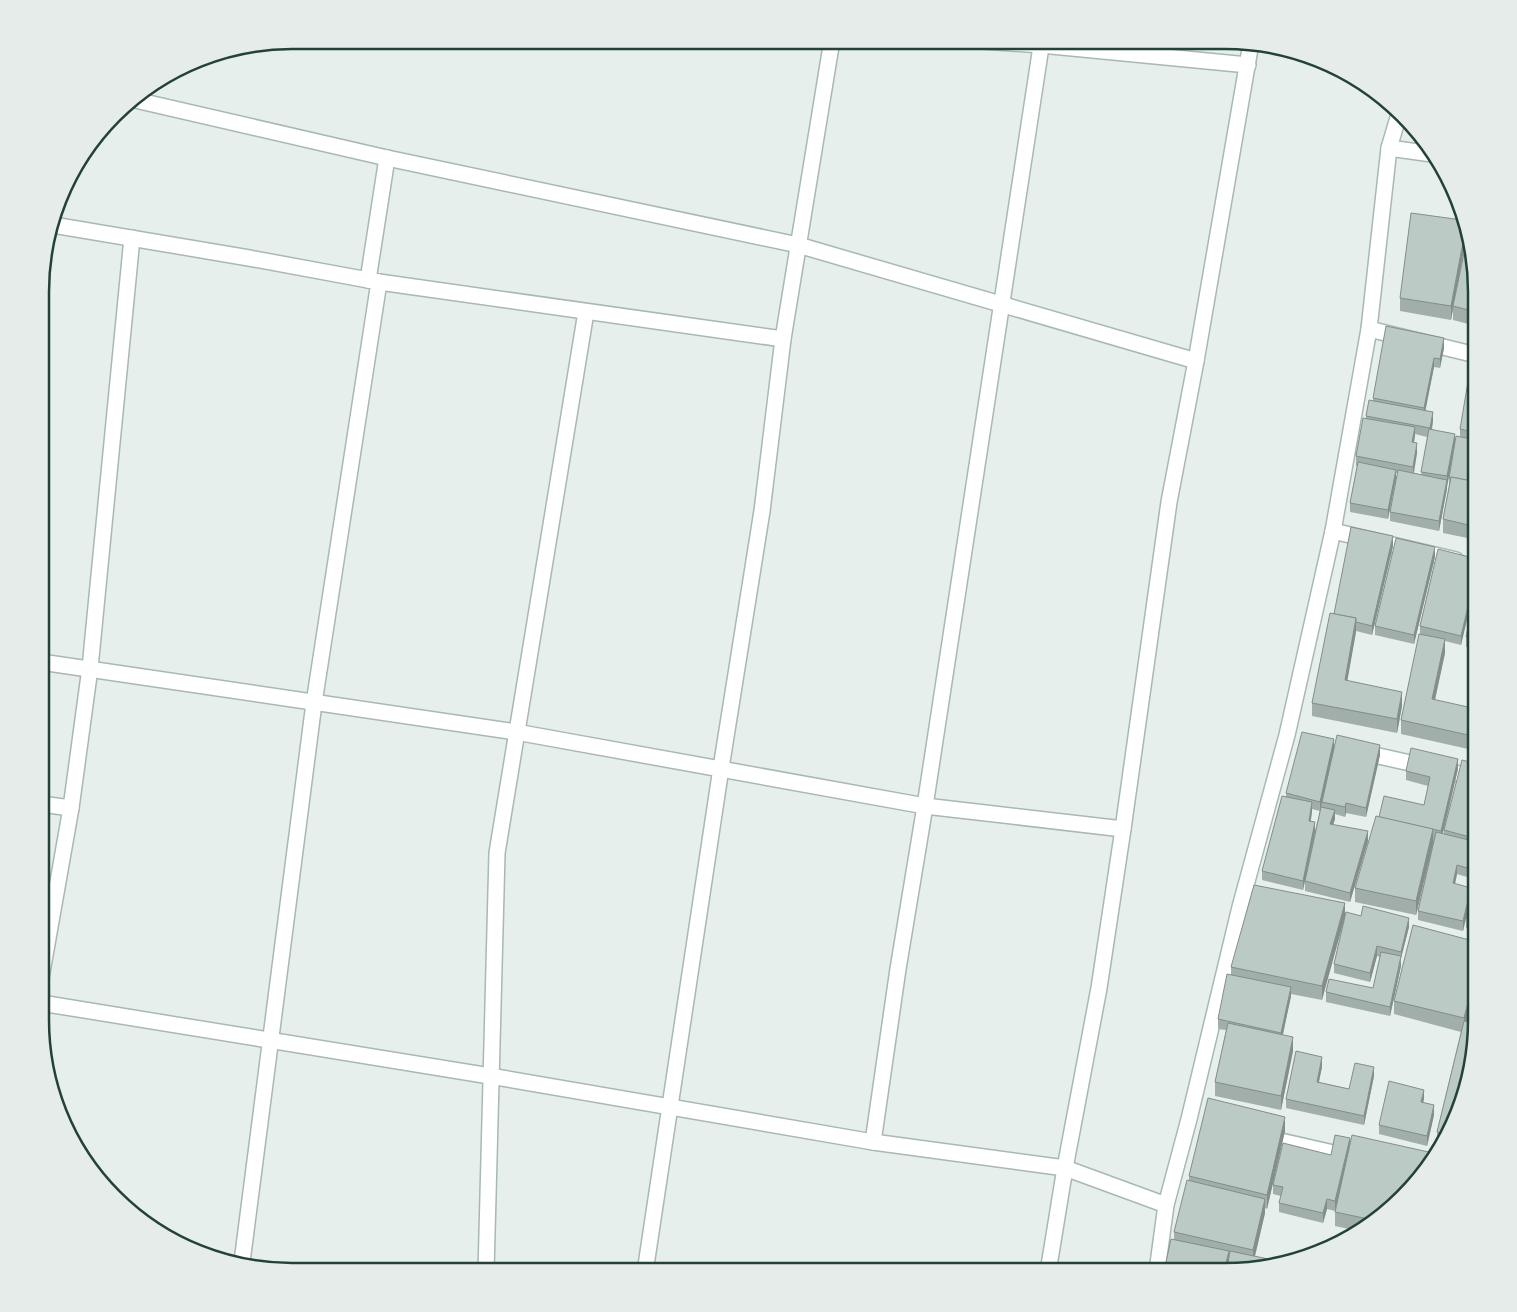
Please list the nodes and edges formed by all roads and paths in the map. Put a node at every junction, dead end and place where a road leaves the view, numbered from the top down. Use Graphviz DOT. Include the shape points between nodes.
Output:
graph roads {
  1 [pos="831,49"];
  2 [pos="1040,49"];
  3 [pos="1097,49"];
  4 [pos="1250,50"];
  5 [pos="1248,65"];
  6 [pos="141,101"];
  7 [pos="1397,120"];
  8 [pos="1389,148"];
  9 [pos="1424,153"];
  10 [pos="387,158"];
  11 [pos="58,226"];
  12 [pos="132,238"];
  13 [pos="798,245"];
  14 [pos="373,281"];
  15 [pos="1001,303"];
  16 [pos="586,312"];
  17 [pos="1369,329"];
  18 [pos="783,339"];
  19 [pos="1468,353"];
  20 [pos="1196,361"];
  21 [pos="1333,531"];
  22 [pos="1467,562"];
  23 [pos="49,663"];
  24 [pos="90,668"];
  25 [pos="314,703"];
  26 [pos="516,732"];
  27 [pos="1287,735"];
  28 [pos="1306,739"];
  29 [pos="1344,748"];
  30 [pos="721,768"];
  31 [pos="1468,776"];
  32 [pos="49,805"];
  33 [pos="925,806"];
  34 [pos="71,808"];
  35 [pos="1123,829"];
  36 [pos="1240,907"];
  37 [pos="1259,910"];
  38 [pos="49,933"];
  39 [pos="49,1003"];
  40 [pos="272,1040"];
  41 [pos="490,1076"];
  42 [pos="670,1107"];
  43 [pos="1246,1133"];
  44 [pos="873,1142"];
  45 [pos="1361,1159"];
  46 [pos="1065,1168"];
  47 [pos="1166,1205"];
  48 [pos="242,1259"];
  49 [pos="486,1263"];
  50 [pos="646,1263"];
  51 [pos="1049,1263"];
  52 [pos="1158,1263"];
  1 -- 13 [label="street"];
  2 -- 15 [label="street"];
  3 -- 5 [label="street"];
  4 -- 5 [label="street"];
  5 -- 20 [label="street"];
  6 -- 10 [label="street"];
  7 -- 8 [label="street"];
  8 -- 9 [label="street"];
  8 -- 17 [label="street"];
  10 -- 13 [label="street"];
  10 -- 14 [label="street"];
  11 -- 12 [label="street"];
  12 -- 14 [label="street"];
  12 -- 24 [label="street"];
  13 -- 15 [label="street"];
  13 -- 18 [label="street"];
  14 -- 16 [label="street"];
  14 -- 25 [label="street"];
  15 -- 20 [label="street"];
  15 -- 33 [label="street"];
  16 -- 18 [label="street"];
  16 -- 26 [label="street"];
  17 -- 19 [label="street"];
  17 -- 21 [label="street"];
  18 -- 30 [label="street" via="762,511"];
  20 -- 35 [label="street" via="1169,502"];
  21 -- 22 [label="street"];
  21 -- 27 [label="street"];
  23 -- 24 [label="street"];
  24 -- 25 [label="street"];
  24 -- 34 [label="street"];
  25 -- 26 [label="street"];
  25 -- 40 [label="street"];
  26 -- 30 [label="street"];
  26 -- 41 [label="street" via="497,853"];
  27 -- 28 [label="street"];
  27 -- 36 [label="street"];
  29 -- 31 [label="street"];
  30 -- 33 [label="street"];
  30 -- 42 [label="street"];
  32 -- 34 [label="street"];
  33 -- 35 [label="street"];
  33 -- 44 [label="street"];
  34 -- 38 [label="street"];
  35 -- 46 [label="street" via="1099,988"];
  36 -- 37 [label="street"];
  36 -- 47 [label="street" via="1194,1120"];
  39 -- 40 [label="street"];
  40 -- 41 [label="street"];
  40 -- 48 [label="street"];
  41 -- 42 [label="street"];
  41 -- 49 [label="street"];
  42 -- 44 [label="street"];
  42 -- 50 [label="street"];
  43 -- 45 [label="street"];
  44 -- 46 [label="street"];
  46 -- 47 [label="street"];
  46 -- 51 [label="street"];
  47 -- 52 [label="street"];
}
